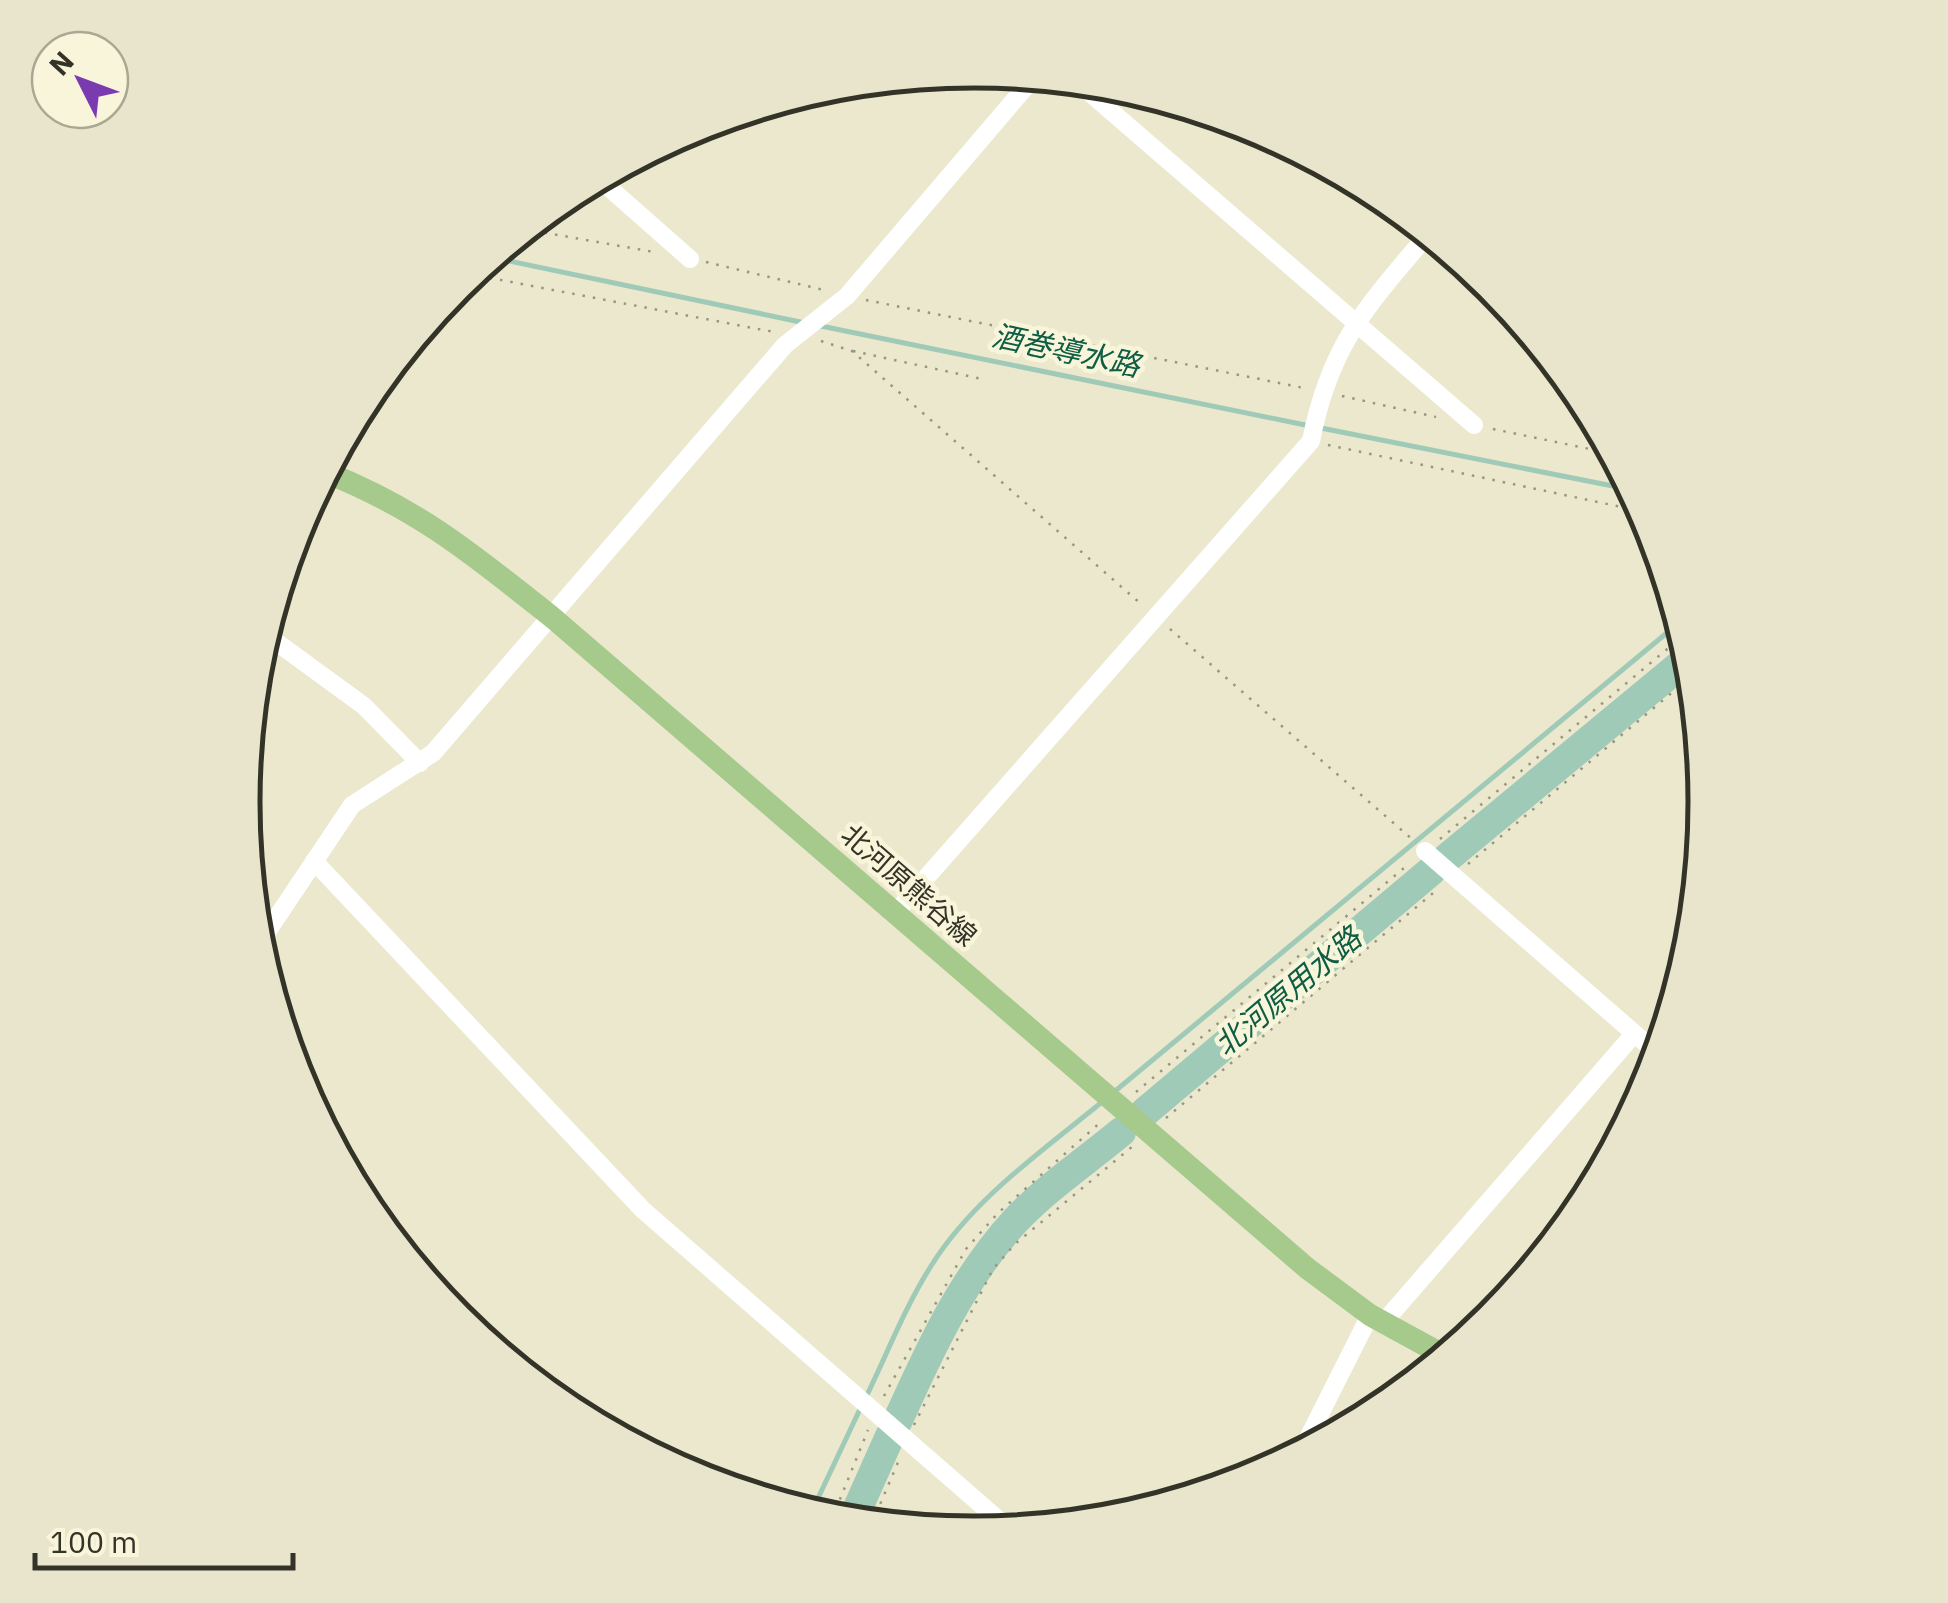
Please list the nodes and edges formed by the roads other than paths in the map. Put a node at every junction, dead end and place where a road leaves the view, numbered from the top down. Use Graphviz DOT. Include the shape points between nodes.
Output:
graph roads {
  1 [pos="1024,89"];
  2 [pos="1096,98"];
  3 [pos="609,188"];
  4 [pos="1420,244"];
  5 [pos="690,259"];
  6 [pos="1354,320"];
  7 [pos="1474,425"];
  8 [pos="338,478"];
  9 [pos="552,618"];
  10 [pos="278,643"];
  11 [pos="420,763"];
  12 [pos="1426,851"];
  13 [pos="314,861"];
  14 [pos="895,913"];
  15 [pos="271,926"];
  16 [pos="1634,1034"];
  17 [pos="1645,1044"];
  18 [pos="1377,1319"];
  19 [pos="1432,1349"];
  20 [pos="1314,1429"];
  21 [pos="993,1515"];
  1 -- 9 [label="street" via="847,296 800,333"];
  2 -- 6 [label="street"];
  3 -- 5 [label="street"];
  4 -- 6 [label="street"];
  6 -- 7 [label="street"];
  6 -- 14 [label="street" via="1322,391 1311,442"];
  8 -- 9 [label="main road, 北河原熊谷線" via="444,531"];
  9 -- 11 [label="street"];
  9 -- 14 [label="main road, 北河原熊谷線"];
  10 -- 11 [label="street" via="364,706"];
  11 -- 13 [label="street" via="352,805"];
  12 -- 16 [label="street"];
  13 -- 15 [label="street"];
  13 -- 21 [label="street" via="643,1210"];
  14 -- 18 [label="main road, 北河原熊谷線" via="1308,1268"];
  16 -- 17 [label="street"];
  16 -- 18 [label="street"];
  18 -- 19 [label="main road, 北河原熊谷線"];
  18 -- 20 [label="street"];
}
